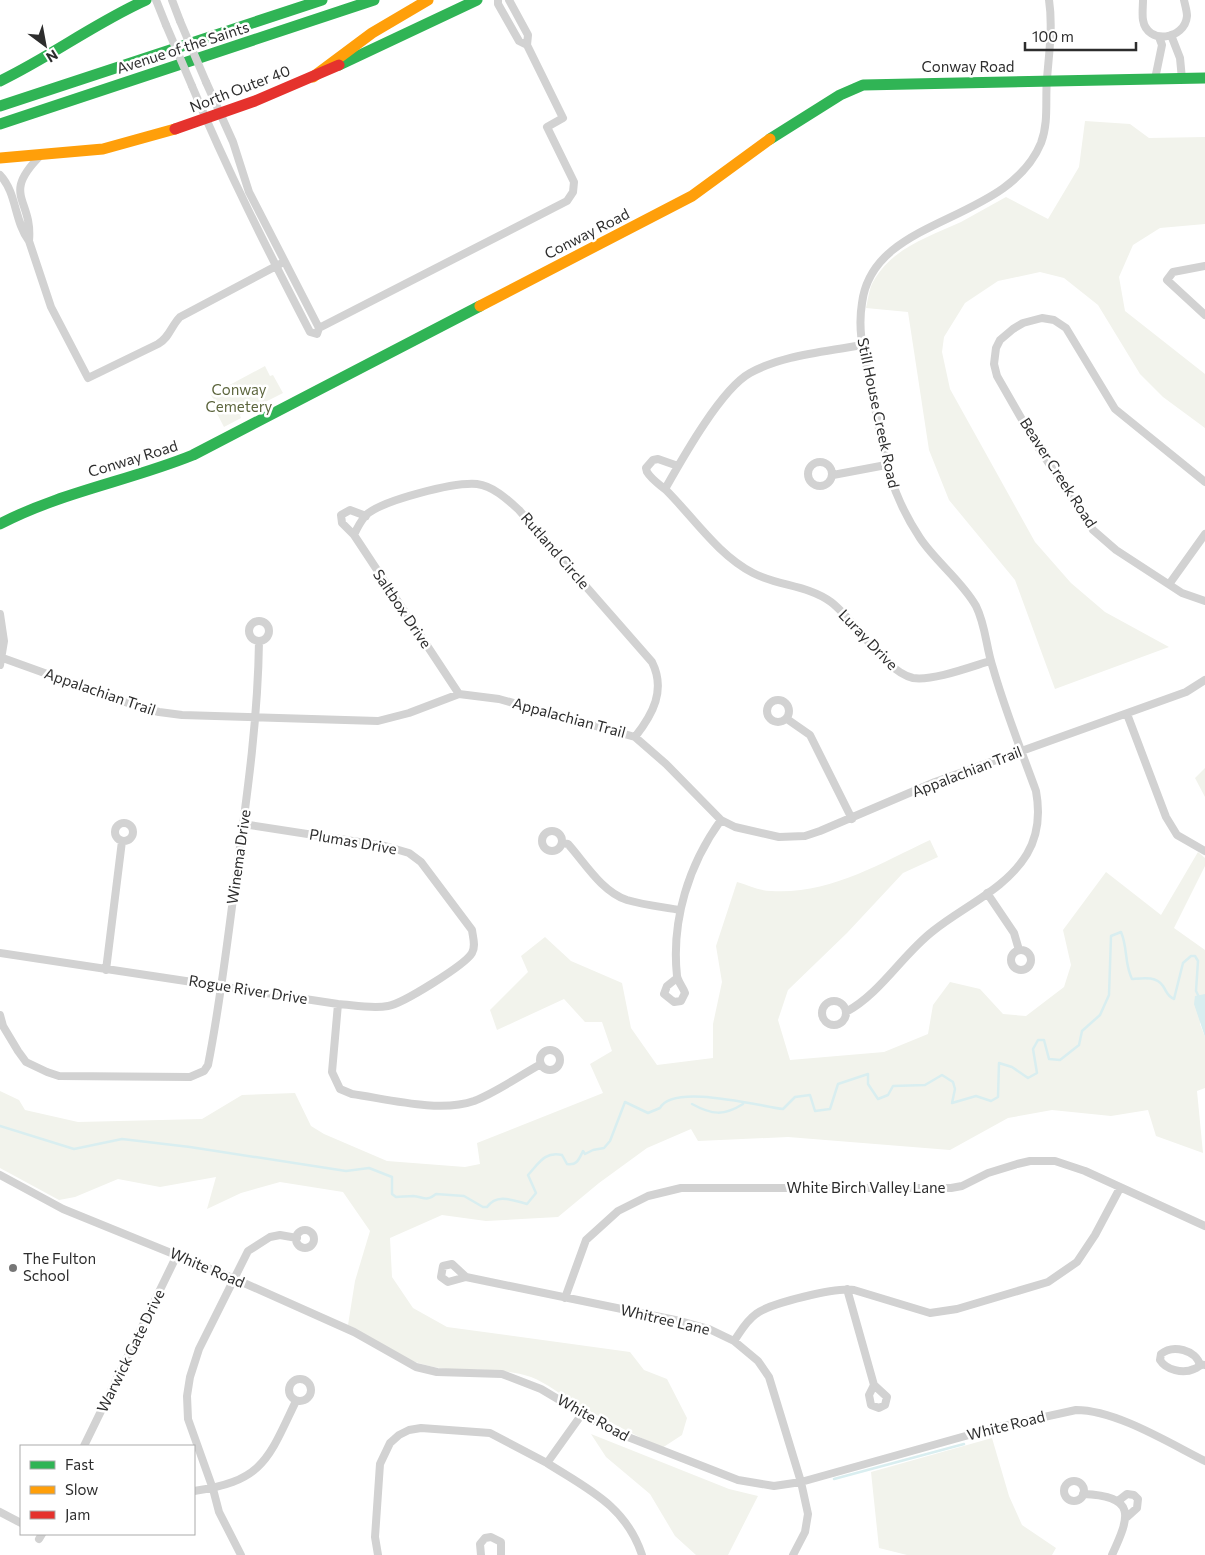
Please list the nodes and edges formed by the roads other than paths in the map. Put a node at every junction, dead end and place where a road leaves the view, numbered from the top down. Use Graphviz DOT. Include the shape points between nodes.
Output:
graph roads {
  1 [pos="146,0"];
  2 [pos="156,0"];
  3 [pos="172,0"];
  4 [pos="322,0"];
  5 [pos="374,0"];
  6 [pos="428,0"];
  7 [pos="477,0"];
  8 [pos="498,0"];
  9 [pos="509,0"];
  10 [pos="1050,0"];
  11 [pos="1143,0"];
  12 [pos="1184,0"];
  13 [pos="1171,36"];
  14 [pos="1159,37"];
  15 [pos="527,45"];
  16 [pos="1176,51"];
  17 [pos="1161,53"];
  18 [pos="313,77"];
  19 [pos="1205,78"];
  20 [pos="1155,79"];
  21 [pos="1182,79"];
  22 [pos="0,81"];
  23 [pos="1047,81"];
  24 [pos="0,106"];
  25 [pos="220,113"];
  26 [pos="205,119"];
  27 [pos="0,124"];
  28 [pos="41,154"];
  29 [pos="0,158"];
  30 [pos="0,175"];
  31 [pos="29,240"];
  32 [pos="284,262"];
  33 [pos="276,266"];
  34 [pos="1205,266"];
  35 [pos="1205,315"];
  36 [pos="319,328"];
  37 [pos="861,345"];
  38 [pos="886,465"];
  39 [pos="678,466"];
  40 [pos="833,475"];
  41 [pos="1205,482"];
  42 [pos="665,489"];
  43 [pos="363,519"];
  44 [pos="0,524"];
  45 [pos="1205,534"];
  46 [pos="354,535"];
  47 [pos="1170,583"];
  48 [pos="1205,601"];
  49 [pos="0,614"];
  50 [pos="260,641"];
  51 [pos="1,660"];
  52 [pos="990,661"];
  53 [pos="1205,680"];
  54 [pos="459,694"];
  55 [pos="1127,714"];
  56 [pos="256,716"];
  57 [pos="787,719"];
  58 [pos="635,737"];
  59 [pos="1022,751"];
  60 [pos="852,819"];
  61 [pos="721,820"];
  62 [pos="243,824"];
  63 [pos="122,841"];
  64 [pos="562,843"];
  65 [pos="1205,851"];
  66 [pos="987,893"];
  67 [pos="680,910"];
  68 [pos="475,944"];
  69 [pos="1020,950"];
  70 [pos="0,953"];
  71 [pos="0,960"];
  72 [pos="106,970"];
  73 [pos="677,978"];
  74 [pos="221,986"];
  75 [pos="338,1004"];
  76 [pos="846,1012"];
  77 [pos="0,1016"];
  78 [pos="541,1064"];
  79 [pos="0,1175"];
  80 [pos="1120,1188"];
  81 [pos="1205,1226"];
  82 [pos="297,1238"];
  83 [pos="178,1255"];
  84 [pos="466,1277"];
  85 [pos="235,1279"];
  86 [pos="847,1289"];
  87 [pos="565,1298"];
  88 [pos="734,1341"];
  89 [pos="1203,1365"];
  90 [pos="874,1385"];
  91 [pos="296,1401"];
  92 [pos="582,1414"];
  93 [pos="84,1445"];
  94 [pos="1205,1461"];
  95 [pos="547,1462"];
  96 [pos="801,1482"];
  97 [pos="213,1488"];
  98 [pos="195,1491"];
  99 [pos="1083,1494"];
  100 [pos="1118,1501"];
  101 [pos="0,1512"];
  102 [pos="1127,1517"];
  103 [pos="20,1522"];
  104 [pos="241,1555"];
  105 [pos="378,1555"];
  106 [pos="480,1555"];
  107 [pos="501,1555"];
  108 [pos="642,1555"];
  109 [pos="793,1555"];
  110 [pos="1112,1555"];
  1 -- 22 [label="main road"];
  2 -- 26 [label="street, bridge"];
  3 -- 25 [label="street, bridge"];
  4 -- 24 [label="main road, Avenue of the Saints"];
  5 -- 27 [label="main road, Avenue of the Saints"];
  6 -- 18 [label="main road" via="381,27"];
  7 -- 18 [label="main road, North Outer 40"];
  8 -- 15 [label="street" via="519,41"];
  9 -- 15 [label="street" via="528,35"];
  10 -- 23 [label="street, Still House Creek Road"];
  11 -- 14 [label="street" via="1143,20"];
  12 -- 13 [label="street" via="1187,16 1184,25"];
  13 -- 14 [label="street"];
  13 -- 16 [label="street"];
  14 -- 17 [label="street"];
  15 -- 36 [label="street" via="563,118 547,127 574,182 568,202"];
  16 -- 17 [label="street"];
  16 -- 21 [label="street"];
  17 -- 20 [label="street"];
  18 -- 25 [label="main road, North Outer 40"];
  19 -- 21 [label="main road, Conway Road"];
  20 -- 21 [label="main road, Conway Road"];
  20 -- 23 [label="main road, Conway Road"];
  23 -- 37 [label="street, Still House Creek Road" via="1044,130 1033,158 1001,191 916,234 889,254 868,281 862,299"];
  23 -- 44 [label="main road, Conway Road" via="878,83 840,95 776,134 692,196 193,456 141,475 49,501"];
  25 -- 26 [label="main road, North Outer 40"];
  25 -- 32 [label="street" via="249,192"];
  26 -- 28 [label="main road, North Outer 40" via="114,147"];
  26 -- 33 [label="street"];
  28 -- 29 [label="main road, North Outer 40"];
  28 -- 31 [label="street" via="22,175 19,184 19,196 30,230"];
  30 -- 31 [label="street" via="9,188 23,233"];
  31 -- 33 [label="street" via="51,307 88,378 158,344 168,337 180,316"];
  32 -- 33 [label="street"];
  32 -- 36 [label="street"];
  33 -- 36 [label="street" via="312,334 317,334"];
  34 -- 35 [label="street" via="1174,272 1167,280"];
  37 -- 38 [label="street, Still House Creek Road"];
  37 -- 39 [label="street" via="765,366 748,374 718,404"];
  38 -- 40 [label="street"];
  38 -- 52 [label="street, Still House Creek Road" via="898,500 916,531 974,604 983,623"];
  39 -- 42 [label="street"];
  39 -- 42 [label="street, Luray Drive" via="658,459 646,468 651,478"];
  41 -- 47 [label="street, Beaver Creek Road" via="1116,409 1066,328 1054,320 1042,318 1023,323 1000,340 996,348 996,373 1036,444 1094,530 1116,550"];
  42 -- 52 [label="street, Luray Drive" via="737,562 770,580 806,589 831,602 891,667 903,674 926,678"];
  43 -- 46 [label="street"];
  43 -- 46 [label="street, Saltbox Drive" via="350,510 341,515 342,524"];
  43 -- 58 [label="street, Rutland Circle" via="374,510 416,494 461,485 477,484 511,502 652,662 658,684 657,696 650,717"];
  45 -- 47 [label="street"];
  46 -- 54 [label="street, Saltbox Drive"];
  47 -- 48 [label="street, Beaver Creek Road" via="1182,593"];
  49 -- 51 [label="street" via="4,641"];
  50 -- 56 [label="street, Winema Drive"];
  51 -- 56 [label="street, Appalachian Trail" via="139,708 182,715"];
  52 -- 59 [label="street, Still House Creek Road"];
  53 -- 55 [label="street, Appalachian Trail" via="1186,692"];
  54 -- 56 [label="street, Appalachian Trail" via="378,721"];
  54 -- 58 [label="street, Appalachian Trail" via="499,699"];
  55 -- 59 [label="street, Appalachian Trail"];
  55 -- 65 [label="street" via="1166,817 1177,835"];
  56 -- 62 [label="street, Winema Drive"];
  57 -- 60 [label="street" via="810,735"];
  58 -- 61 [label="street, Appalachian Trail"];
  59 -- 60 [label="street, Appalachian Trail" via="936,782"];
  59 -- 66 [label="street, Still House Creek Road" via="1036,791 1038,823 1028,853 1005,880"];
  60 -- 61 [label="street, Appalachian Trail" via="820,832 792,837 757,833"];
  61 -- 67 [label="street" via="696,861"];
  62 -- 68 [label="street, Plumas Drive" via="385,846 409,853 421,862 472,930"];
  62 -- 74 [label="street, Winema Drive"];
  63 -- 72 [label="street"];
  64 -- 67 [label="street" via="568,844 597,878 618,896"];
  66 -- 69 [label="street" via="1014,933"];
  66 -- 76 [label="street, Still House Creek Road" via="932,931 874,991"];
  67 -- 73 [label="street"];
  68 -- 75 [label="street, Rogue River Drive" via="460,965 400,1002 388,1006"];
  70 -- 71 [label="street"];
  70 -- 72 [label="street, Rogue River Drive"];
  72 -- 74 [label="street, Rogue River Drive"];
  74 -- 75 [label="street, Rogue River Drive"];
  74 -- 77 [label="street, Winema Drive" via="208,1065 204,1071 190,1076 59,1076 26,1062"];
  75 -- 78 [label="street" via="332,1072 340,1089 352,1094 440,1106 458,1104 473,1101"];
  79 -- 83 [label="street, White Road" via="63,1209"];
  80 -- 81 [label="street, White Birch Valley Lane"];
  80 -- 86 [label="street" via="1077,1262 1048,1282 957,1309 930,1313"];
  80 -- 87 [label="street, White Birch Valley Lane" via="1070,1164 1042,1160 1003,1168 951,1188 681,1188 632,1202 596,1230 581,1250"];
  82 -- 85 [label="street" via="270,1237 254,1245"];
  83 -- 85 [label="street, White Road"];
  83 -- 93 [label="street, Warwick Gate Drive"];
  84 -- 87 [label="street, Whitree Lane"];
  85 -- 92 [label="street, White Road" via="354,1332 416,1367 437,1372 502,1374 541,1389"];
  85 -- 97 [label="street" via="199,1349 187,1396 188,1419"];
  86 -- 88 [label="street" via="770,1306 746,1323"];
  86 -- 90 [label="street"];
  87 -- 88 [label="street, Whitree Lane" via="680,1321 709,1329"];
  88 -- 96 [label="street, Whitree Lane" via="751,1354 769,1377"];
  89 -- 89 [label="street" via="1189,1371 1168,1368 1160,1360 1161,1354 1172,1348 1190,1352"];
  91 -- 97 [label="street" via="264,1462 242,1478"];
  92 -- 95 [label="street"];
  92 -- 96 [label="street, White Road" via="645,1445 738,1480 774,1486"];
  94 -- 96 [label="street, White Road" via="1110,1416 1076,1410 994,1428"];
  95 -- 105 [label="street" via="485,1432 421,1428 399,1435 390,1443 380,1464 375,1537"];
  95 -- 108 [label="street" via="615,1507 634,1534"];
  96 -- 109 [label="street, Whitree Lane" via="808,1514 805,1532"];
  97 -- 98 [label="street"];
  97 -- 104 [label="street" via="219,1512"];
  99 -- 100 [label="street"];
  100 -- 102 [label="street" via="1125,1508"];
  100 -- 102 [label="street" via="1128,1494 1138,1499 1137,1508"];
  101 -- 103 [label="street"];
  102 -- 110 [label="street"];
  106 -- 107 [label="street" via="480,1544 491,1536 501,1542"];
}
